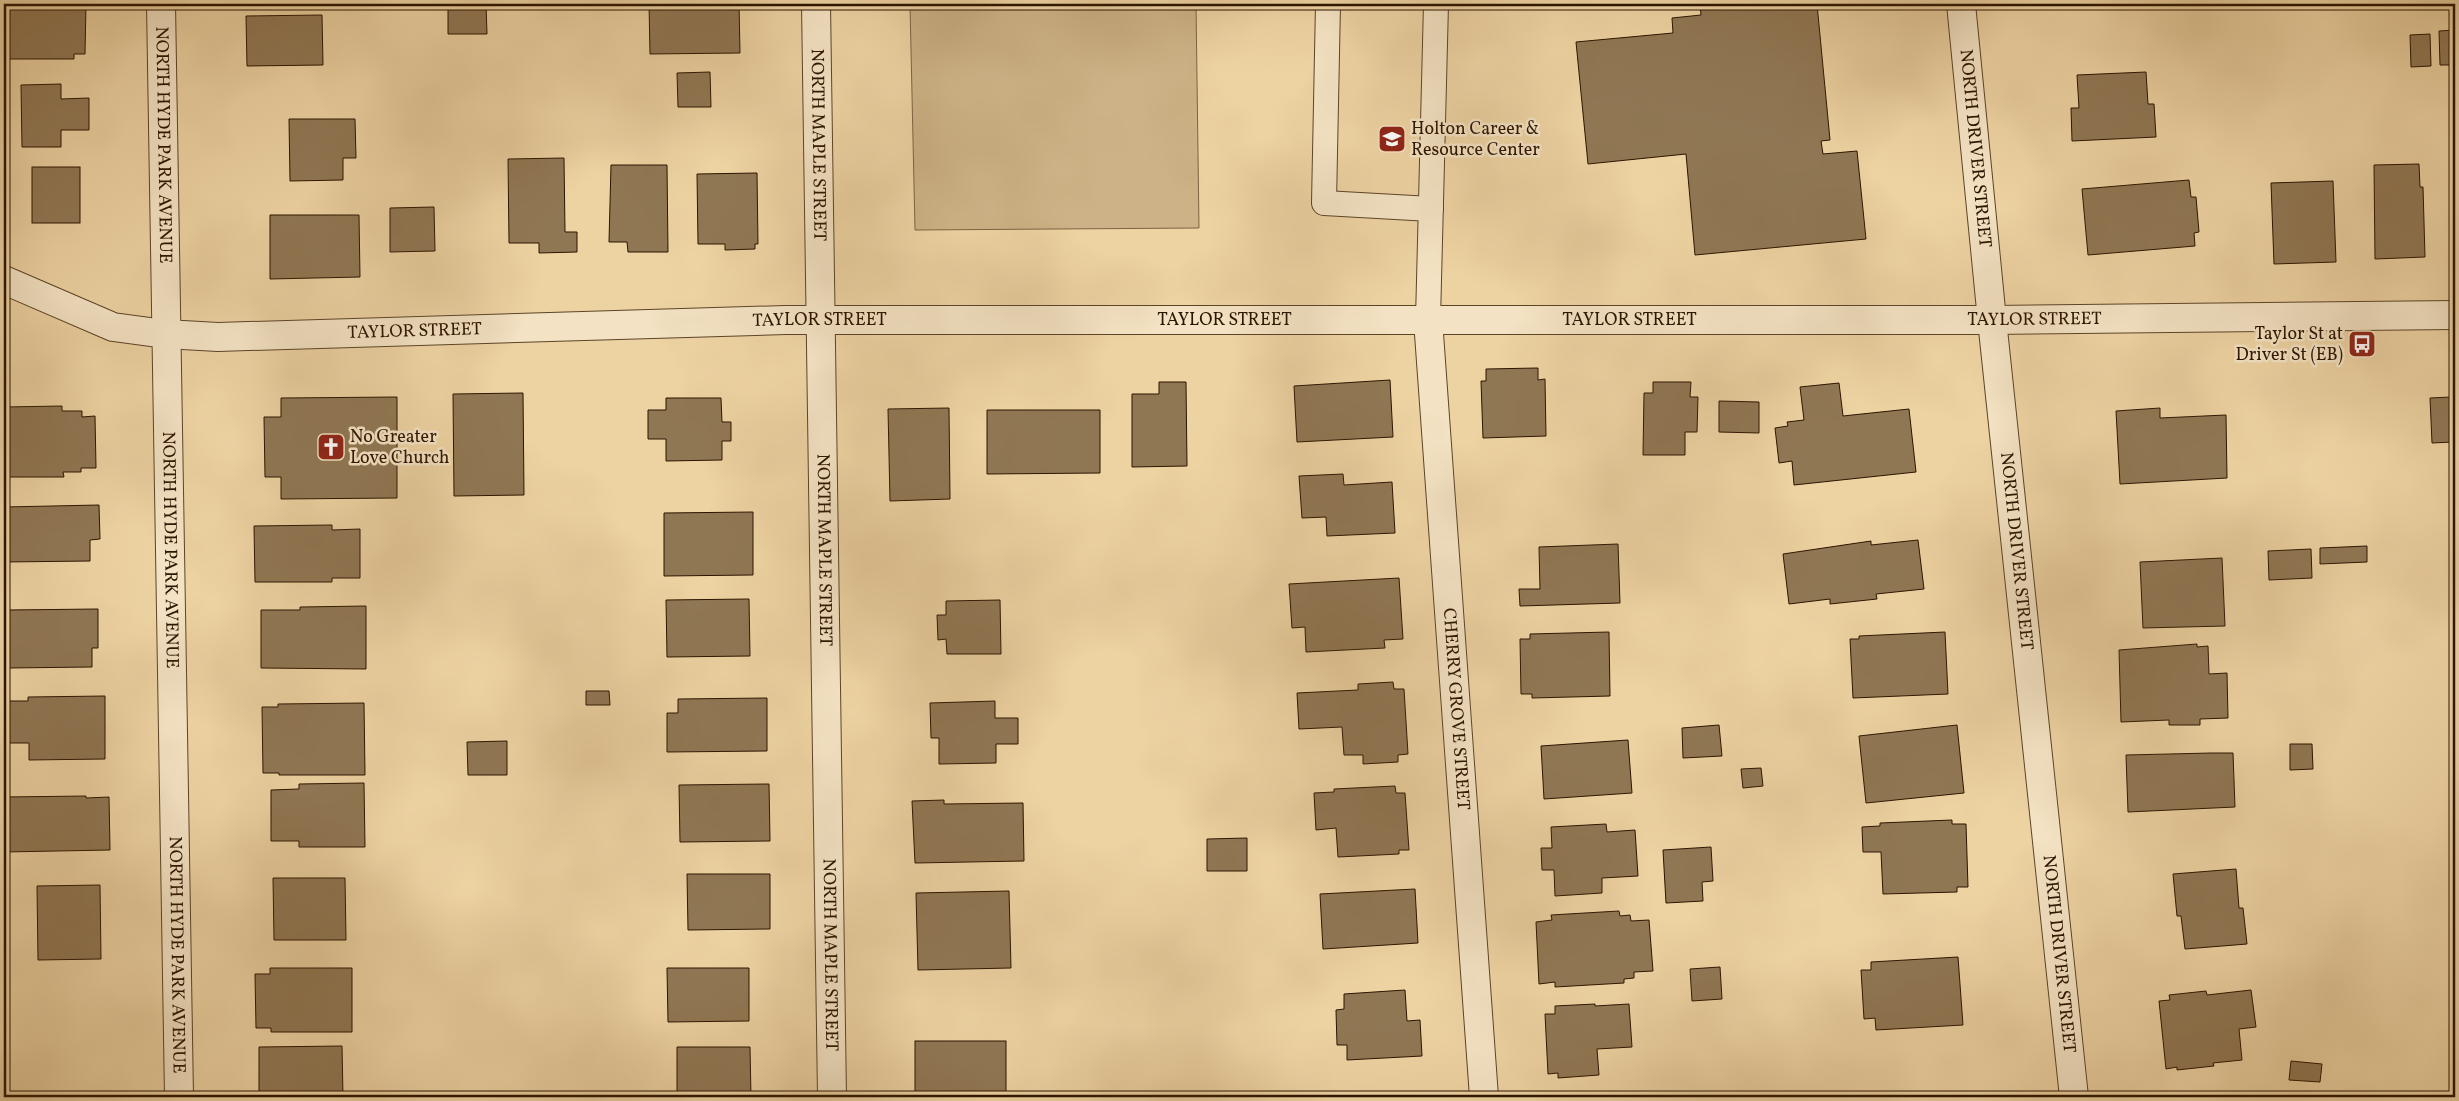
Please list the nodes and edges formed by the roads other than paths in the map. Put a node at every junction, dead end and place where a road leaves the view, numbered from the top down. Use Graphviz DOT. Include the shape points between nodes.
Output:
graph roads {
  1 [pos="161,4"];
  2 [pos="816,4"];
  3 [pos="1328,4"];
  4 [pos="1436,4"];
  5 [pos="1961,4"];
  6 [pos="1431,210"];
  7 [pos="4,280"];
  8 [pos="2455,315"];
  9 [pos="821,320"];
  10 [pos="1428,320"];
  11 [pos="1992,320"];
  12 [pos="165,334"];
  13 [pos="179,1097"];
  14 [pos="832,1097"];
  15 [pos="1484,1097"];
  16 [pos="2074,1097"];
  1 -- 12 [label="street, NORTH HYDE PARK AVENUE"];
  2 -- 9 [label="street, NORTH MAPLE STREET"];
  3 -- 6 [label="lane" via="1324,203"];
  4 -- 6 [label="lane"];
  5 -- 11 [label="street, NORTH DRIVER STREET"];
  6 -- 10 [label="lane"];
  7 -- 12 [label="street, TAYLOR STREET" via="112,327"];
  8 -- 11 [label="street, TAYLOR STREET"];
  9 -- 10 [label="street, TAYLOR STREET"];
  9 -- 12 [label="street, TAYLOR STREET" via="218,337"];
  9 -- 14 [label="street, NORTH MAPLE STREET"];
  10 -- 11 [label="street, TAYLOR STREET"];
  10 -- 15 [label="street, CHERRY GROVE STREET"];
  11 -- 16 [label="street, NORTH DRIVER STREET"];
  12 -- 13 [label="street, NORTH HYDE PARK AVENUE"];
}
